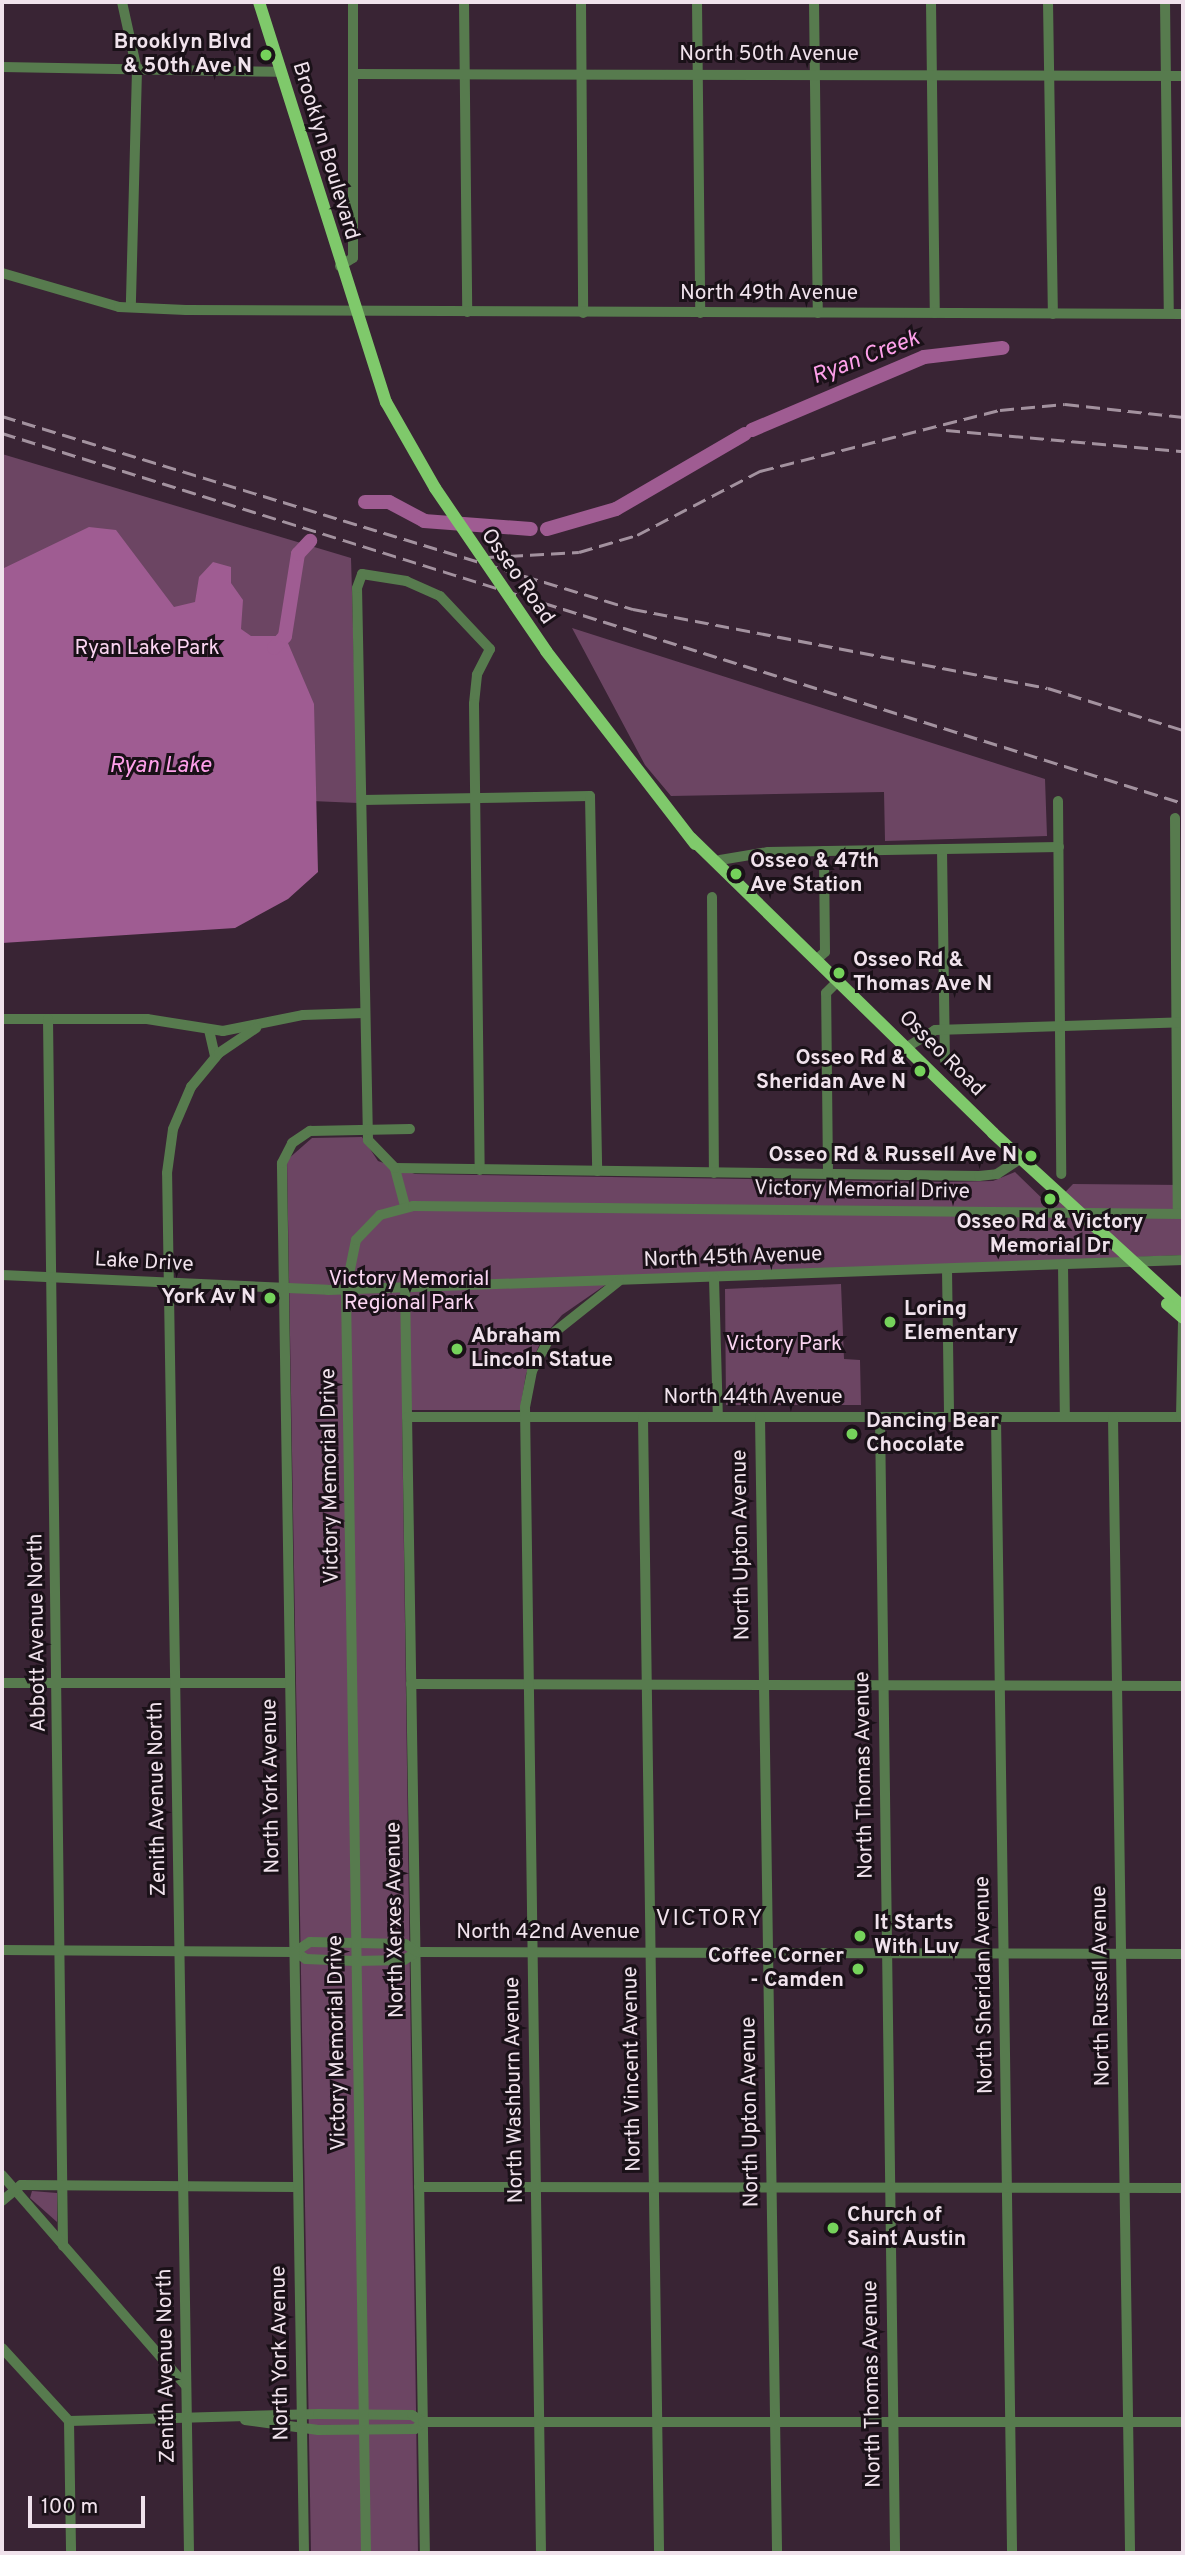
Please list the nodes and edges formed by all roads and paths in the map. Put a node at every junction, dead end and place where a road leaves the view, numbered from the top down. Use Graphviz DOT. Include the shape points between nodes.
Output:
graph roads {
  1 [pos="122,2"];
  2 [pos="259,2"];
  3 [pos="353,2"];
  4 [pos="464,2"];
  5 [pos="581,2"];
  6 [pos="697,2"];
  7 [pos="814,2"];
  8 [pos="930,2"];
  9 [pos="1048,2"];
  10 [pos="1165,2"];
  11 [pos="2,67"];
  12 [pos="137,70"];
  13 [pos="280,72"];
  14 [pos="354,74"];
  15 [pos="465,74"];
  16 [pos="582,74"];
  17 [pos="698,74"];
  18 [pos="815,74"];
  19 [pos="932,75"];
  20 [pos="1049,75"];
  21 [pos="1166,76"];
  22 [pos="1183,76"];
  23 [pos="340,266"];
  24 [pos="2,273"];
  25 [pos="131,307"];
  26 [pos="354,312"];
  27 [pos="467,312"];
  28 [pos="583,313"];
  29 [pos="700,313"];
  30 [pos="818,313"];
  31 [pos="935,313"];
  32 [pos="1169,313"];
  33 [pos="1183,313"];
  34 [pos="1053,314"];
  35 [pos="362,800"];
  36 [pos="475,800"];
  37 [pos="1058,801"];
  38 [pos="1175,818"];
  39 [pos="691,838"];
  40 [pos="1059,847"];
  41 [pos="942,849"];
  42 [pos="824,851"];
  43 [pos="720,860"];
  44 [pos="712,897"];
  45 [pos="753,899"];
  46 [pos="816,960"];
  47 [pos="838,981"];
  48 [pos="365,1013"];
  49 [pos="48,1018"];
  50 [pos="2,1019"];
  51 [pos="1181,1022"];
  52 [pos="1061,1026"];
  53 [pos="256,1028"];
  54 [pos="209,1030"];
  55 [pos="945,1030"];
  56 [pos="907,1047"];
  57 [pos="215,1057"];
  58 [pos="945,1060"];
  59 [pos="368,1129"];
  60 [pos="410,1129"];
  61 [pos="1020,1159"];
  62 [pos="395,1168"];
  63 [pos="480,1170"];
  64 [pos="597,1171"];
  65 [pos="714,1173"];
  66 [pos="828,1174"];
  67 [pos="1061,1174"];
  68 [pos="405,1206"];
  69 [pos="1079,1213"];
  70 [pos="1181,1214"];
  71 [pos="1183,1260"];
  72 [pos="1128,1262"];
  73 [pos="1063,1264"];
  74 [pos="947,1269"];
  75 [pos="2,1275"];
  76 [pos="54,1278"];
  77 [pos="715,1278"];
  78 [pos="619,1281"];
  79 [pos="170,1284"];
  80 [pos="405,1286"];
  81 [pos="284,1289"];
  82 [pos="346,1289"];
  83 [pos="1183,1307"];
  84 [pos="1183,1319"];
  85 [pos="407,1417"];
  86 [pos="525,1417"];
  87 [pos="643,1417"];
  88 [pos="719,1417"];
  89 [pos="760,1417"];
  90 [pos="880,1417"];
  91 [pos="949,1417"];
  92 [pos="996,1417"];
  93 [pos="1065,1417"];
  94 [pos="1113,1417"];
  95 [pos="1182,1417"];
  96 [pos="58,1682"];
  97 [pos="2,1683"];
  98 [pos="176,1683"];
  99 [pos="290,1683"];
  100 [pos="411,1684"];
  101 [pos="528,1685"];
  102 [pos="647,1685"];
  103 [pos="763,1685"];
  104 [pos="1116,1685"];
  105 [pos="883,1686"];
  106 [pos="1000,1686"];
  107 [pos="1183,1686"];
  108 [pos="355,1943"];
  109 [pos="2,1950"];
  110 [pos="62,1950"];
  111 [pos="180,1951"];
  112 [pos="295,1952"];
  113 [pos="417,1952"];
  114 [pos="532,1952"];
  115 [pos="650,1953"];
  116 [pos="767,1953"];
  117 [pos="886,1953"];
  118 [pos="1121,1953"];
  119 [pos="1004,1954"];
  120 [pos="1183,1954"];
  121 [pos="355,1961"];
  122 [pos="2,2175"];
  123 [pos="63,2186"];
  124 [pos="183,2186"];
  125 [pos="297,2187"];
  126 [pos="419,2187"];
  127 [pos="536,2187"];
  128 [pos="654,2188"];
  129 [pos="772,2188"];
  130 [pos="890,2188"];
  131 [pos="1007,2188"];
  132 [pos="1124,2188"];
  133 [pos="1183,2188"];
  134 [pos="15,2190"];
  135 [pos="2,2201"];
  136 [pos="64,2246"];
  137 [pos="2,2347"];
  138 [pos="186,2386"];
  139 [pos="364,2414"];
  140 [pos="302,2415"];
  141 [pos="187,2420"];
  142 [pos="244,2420"];
  143 [pos="69,2421"];
  144 [pos="423,2422"];
  145 [pos="539,2422"];
  146 [pos="657,2422"];
  147 [pos="775,2422"];
  148 [pos="892,2422"];
  149 [pos="1010,2422"];
  150 [pos="1128,2423"];
  151 [pos="1183,2423"];
  152 [pos="302,2428"];
  153 [pos="365,2430"];
  154 [pos="71,2553"];
  155 [pos="189,2553"];
  156 [pos="304,2553"];
  157 [pos="366,2553"];
  158 [pos="425,2553"];
  159 [pos="541,2553"];
  160 [pos="659,2553"];
  161 [pos="778,2553"];
  162 [pos="895,2553"];
  163 [pos="1012,2553"];
  164 [pos="1130,2553"];
  1 -- 12 [label="street"];
  2 -- 13 [label="main road, Brooklyn Boulevard"];
  3 -- 14 [label="street"];
  4 -- 15 [label="street"];
  5 -- 16 [label="street"];
  6 -- 17 [label="street"];
  7 -- 18 [label="street"];
  8 -- 19 [label="street"];
  9 -- 20 [label="street"];
  10 -- 21 [label="street"];
  11 -- 12 [label="street"];
  12 -- 13 [label="street"];
  12 -- 25 [label="street"];
  13 -- 23 [label="main road, Brooklyn Boulevard"];
  14 -- 15 [label="street, North 50th Avenue"];
  14 -- 23 [label="street" via="353,258"];
  15 -- 16 [label="street, North 50th Avenue"];
  15 -- 27 [label="street"];
  16 -- 17 [label="street, North 50th Avenue"];
  16 -- 28 [label="street"];
  17 -- 18 [label="street, North 50th Avenue"];
  17 -- 29 [label="street"];
  18 -- 19 [label="street, North 50th Avenue"];
  18 -- 30 [label="street"];
  19 -- 20 [label="street, North 50th Avenue"];
  19 -- 31 [label="street"];
  20 -- 21 [label="street, North 50th Avenue"];
  20 -- 34 [label="street"];
  21 -- 22 [label="street, North 50th Avenue"];
  21 -- 32 [label="street"];
  23 -- 26 [label="main road, Brooklyn Boulevard"];
  24 -- 25 [label="street, North 49th Avenue"];
  25 -- 26 [label="street, North 49th Avenue"];
  26 -- 27 [label="street, North 49th Avenue"];
  26 -- 39 [label="main road, Osseo Road, bridge" via="386,402 435,488 546,651"];
  27 -- 28 [label="street, North 49th Avenue"];
  28 -- 29 [label="street, North 49th Avenue"];
  29 -- 30 [label="street, North 49th Avenue"];
  30 -- 31 [label="street, North 49th Avenue"];
  31 -- 34 [label="street, North 49th Avenue"];
  32 -- 33 [label="street, North 49th Avenue"];
  32 -- 34 [label="street, North 49th Avenue"];
  35 -- 36 [label="street"];
  35 -- 36 [label="street" via="357,588 362,574 406,581 440,596 490,649 474,690"];
  35 -- 48 [label="street"];
  36 -- 63 [label="street"];
  36 -- 64 [label="street" via="590,796"];
  37 -- 40 [label="street"];
  38 -- 51 [label="street"];
  39 -- 43 [label="main road, Osseo Road"];
  39 -- 45 [label="main road, Osseo Road"];
  40 -- 41 [label="street"];
  40 -- 52 [label="street"];
  41 -- 42 [label="street"];
  41 -- 55 [label="street"];
  42 -- 43 [label="street" via="732,854"];
  42 -- 46 [label="street" via="825,952"];
  43 -- 45 [label="main road, Osseo Road"];
  44 -- 65 [label="street"];
  45 -- 46 [label="main road, Osseo Road"];
  46 -- 47 [label="main road, Osseo Road"];
  47 -- 56 [label="main road, Osseo Road"];
  47 -- 66 [label="street" via="826,993"];
  48 -- 53 [label="street" via="303,1015"];
  48 -- 59 [label="street"];
  49 -- 50 [label="street"];
  49 -- 54 [label="street" via="146,1018"];
  49 -- 76 [label="street, Abbott Avenue North"];
  51 -- 52 [label="street"];
  51 -- 70 [label="street"];
  52 -- 55 [label="street"];
  52 -- 67 [label="street"];
  53 -- 54 [label="street"];
  53 -- 57 [label="street, Zenith Avenue North"];
  54 -- 57 [label="street"];
  55 -- 56 [label="street" via="925,1031"];
  55 -- 58 [label="street"];
  56 -- 61 [label="main road, Osseo Road"];
  57 -- 79 [label="street, Zenith Avenue North" via="191,1087 173,1129 167,1173"];
  59 -- 60 [label="street, North York Avenue"];
  59 -- 62 [label="street" via="368,1140"];
  59 -- 81 [label="street, North York Avenue" via="310,1131 285,1152"];
  61 -- 66 [label="street, Victory Memorial Drive" via="997,1174 979,1176"];
  61 -- 69 [label="main road, Osseo Road"];
  62 -- 63 [label="street, Victory Memorial Drive"];
  62 -- 68 [label="street"];
  63 -- 64 [label="street, Victory Memorial Drive"];
  64 -- 65 [label="street, Victory Memorial Drive"];
  65 -- 66 [label="street, Victory Memorial Drive"];
  68 -- 69 [label="street, Victory Memorial Drive"];
  68 -- 82 [label="street, Victory Memorial Drive" via="362,1231 350,1253"];
  69 -- 70 [label="street, Victory Memorial Drive"];
  69 -- 72 [label="main road, Osseo Road"];
  71 -- 72 [label="street, North 45th Avenue"];
  72 -- 73 [label="street, North 45th Avenue"];
  72 -- 83 [label="main road, Osseo Road"];
  72 -- 84 [label="main road, Osseo Road"];
  73 -- 74 [label="street, North 45th Avenue"];
  73 -- 93 [label="street"];
  74 -- 77 [label="street, North 45th Avenue"];
  74 -- 91 [label="street"];
  75 -- 76 [label="street, Lake Drive"];
  76 -- 79 [label="street, Lake Drive"];
  76 -- 96 [label="street, Abbott Avenue North"];
  77 -- 78 [label="street, North 45th Avenue"];
  77 -- 88 [label="street"];
  78 -- 80 [label="street, North 45th Avenue"];
  78 -- 86 [label="street, North Washburn Avenue" via="551,1335 526,1388"];
  79 -- 81 [label="street, Lake Drive"];
  79 -- 98 [label="street, Zenith Avenue North"];
  80 -- 82 [label="street, North 45th Avenue"];
  80 -- 85 [label="street, North Xerxes Avenue"];
  81 -- 82 [label="street, North 45th Avenue"];
  81 -- 99 [label="street, North York Avenue"];
  82 -- 108 [label="street, Victory Memorial Drive"];
  84 -- 95 [label="street"];
  85 -- 86 [label="street, North 44th Avenue"];
  85 -- 100 [label="street, North Xerxes Avenue"];
  86 -- 87 [label="street, North 44th Avenue"];
  86 -- 101 [label="street, North Washburn Avenue"];
  87 -- 88 [label="street, North 44th Avenue"];
  87 -- 102 [label="street, North Vincent Avenue"];
  88 -- 89 [label="street, North 44th Avenue"];
  89 -- 90 [label="street, North 44th Avenue"];
  89 -- 103 [label="street, North Upton Avenue"];
  90 -- 91 [label="street, North 44th Avenue"];
  90 -- 105 [label="street, North Thomas Avenue"];
  91 -- 92 [label="street, North 44th Avenue"];
  92 -- 93 [label="street, North 44th Avenue"];
  92 -- 106 [label="street, North Sheridan Avenue"];
  93 -- 94 [label="street, North 44th Avenue"];
  94 -- 95 [label="street, North 44th Avenue"];
  94 -- 104 [label="street, North Russell Avenue"];
  96 -- 97 [label="street"];
  96 -- 98 [label="street"];
  96 -- 110 [label="street, Abbott Avenue North"];
  98 -- 99 [label="street"];
  98 -- 111 [label="street, Zenith Avenue North"];
  99 -- 112 [label="street, North York Avenue"];
  100 -- 101 [label="street"];
  100 -- 113 [label="street, North Xerxes Avenue"];
  101 -- 102 [label="street"];
  101 -- 114 [label="street, North Washburn Avenue"];
  102 -- 103 [label="street"];
  102 -- 115 [label="street, North Vincent Avenue"];
  103 -- 105 [label="street"];
  103 -- 116 [label="street, North Upton Avenue"];
  104 -- 106 [label="street"];
  104 -- 107 [label="street"];
  104 -- 118 [label="street, North Russell Avenue"];
  105 -- 106 [label="street"];
  105 -- 117 [label="street, North Thomas Avenue"];
  106 -- 119 [label="street, North Sheridan Avenue"];
  108 -- 112 [label="street, North 42nd Avenue" via="310,1942"];
  108 -- 113 [label="street, North 42nd Avenue" via="405,1944"];
  108 -- 121 [label="street, Victory Memorial Drive"];
  109 -- 110 [label="street, North 42nd Avenue"];
  110 -- 111 [label="street, North 42nd Avenue"];
  110 -- 123 [label="street, Abbott Avenue North"];
  111 -- 112 [label="street, North 42nd Avenue"];
  111 -- 124 [label="street, Zenith Avenue North"];
  112 -- 121 [label="street, North 42nd Avenue" via="306,1959"];
  112 -- 125 [label="street, North York Avenue"];
  113 -- 114 [label="street, North 42nd Avenue"];
  113 -- 121 [label="street, North 42nd Avenue" via="404,1960"];
  113 -- 126 [label="street, North Xerxes Avenue"];
  114 -- 115 [label="street, North 42nd Avenue"];
  114 -- 127 [label="street, North Washburn Avenue"];
  115 -- 116 [label="street, North 42nd Avenue"];
  115 -- 128 [label="street, North Vincent Avenue"];
  116 -- 117 [label="street, North 42nd Avenue"];
  116 -- 129 [label="street, North Upton Avenue"];
  117 -- 119 [label="street, North 42nd Avenue"];
  117 -- 130 [label="street, North Thomas Avenue"];
  118 -- 119 [label="street, North 42nd Avenue"];
  118 -- 120 [label="street, North 42nd Avenue"];
  118 -- 132 [label="street, North Russell Avenue"];
  119 -- 131 [label="street, North Sheridan Avenue"];
  121 -- 139 [label="street, Victory Memorial Drive"];
  122 -- 134 [label="street"];
  123 -- 124 [label="street"];
  123 -- 134 [label="street"];
  123 -- 136 [label="street, Abbott Avenue North"];
  124 -- 125 [label="street"];
  124 -- 138 [label="street, Zenith Avenue North"];
  125 -- 140 [label="street, North York Avenue"];
  126 -- 127 [label="street"];
  126 -- 144 [label="street, North Xerxes Avenue"];
  127 -- 128 [label="street"];
  127 -- 145 [label="street, North Washburn Avenue"];
  128 -- 129 [label="street"];
  128 -- 146 [label="street, North Vincent Avenue"];
  129 -- 130 [label="street"];
  129 -- 147 [label="street, North Upton Avenue"];
  130 -- 131 [label="street"];
  130 -- 148 [label="street, North Thomas Avenue"];
  131 -- 132 [label="street"];
  131 -- 149 [label="street, North Sheridan Avenue"];
  132 -- 133 [label="street"];
  132 -- 150 [label="street, North Russell Avenue"];
  134 -- 135 [label="street"];
  134 -- 136 [label="street"];
  136 -- 138 [label="street"];
  137 -- 143 [label="street"];
  138 -- 141 [label="street, Zenith Avenue North"];
  139 -- 140 [label="street"];
  139 -- 144 [label="street" via="412,2415"];
  139 -- 153 [label="street, Victory Memorial Drive"];
  140 -- 142 [label="street"];
  140 -- 152 [label="street, North York Avenue"];
  141 -- 142 [label="street"];
  141 -- 143 [label="street"];
  141 -- 155 [label="street, Zenith Avenue North"];
  142 -- 152 [label="street"];
  143 -- 154 [label="street"];
  144 -- 145 [label="street"];
  144 -- 153 [label="street" via="415,2429"];
  144 -- 158 [label="street, North Xerxes Avenue"];
  145 -- 146 [label="street"];
  145 -- 159 [label="street, North Washburn Avenue"];
  146 -- 147 [label="street"];
  146 -- 160 [label="street, North Vincent Avenue"];
  147 -- 148 [label="street"];
  147 -- 161 [label="street, North Upton Avenue"];
  148 -- 149 [label="street"];
  148 -- 162 [label="street, North Thomas Avenue"];
  149 -- 150 [label="street"];
  149 -- 163 [label="street, North Sheridan Avenue"];
  150 -- 151 [label="street"];
  150 -- 164 [label="street, North Russell Avenue"];
  152 -- 153 [label="street"];
  152 -- 156 [label="street, North York Avenue"];
  153 -- 157 [label="street, Victory Memorial Drive"];
}
